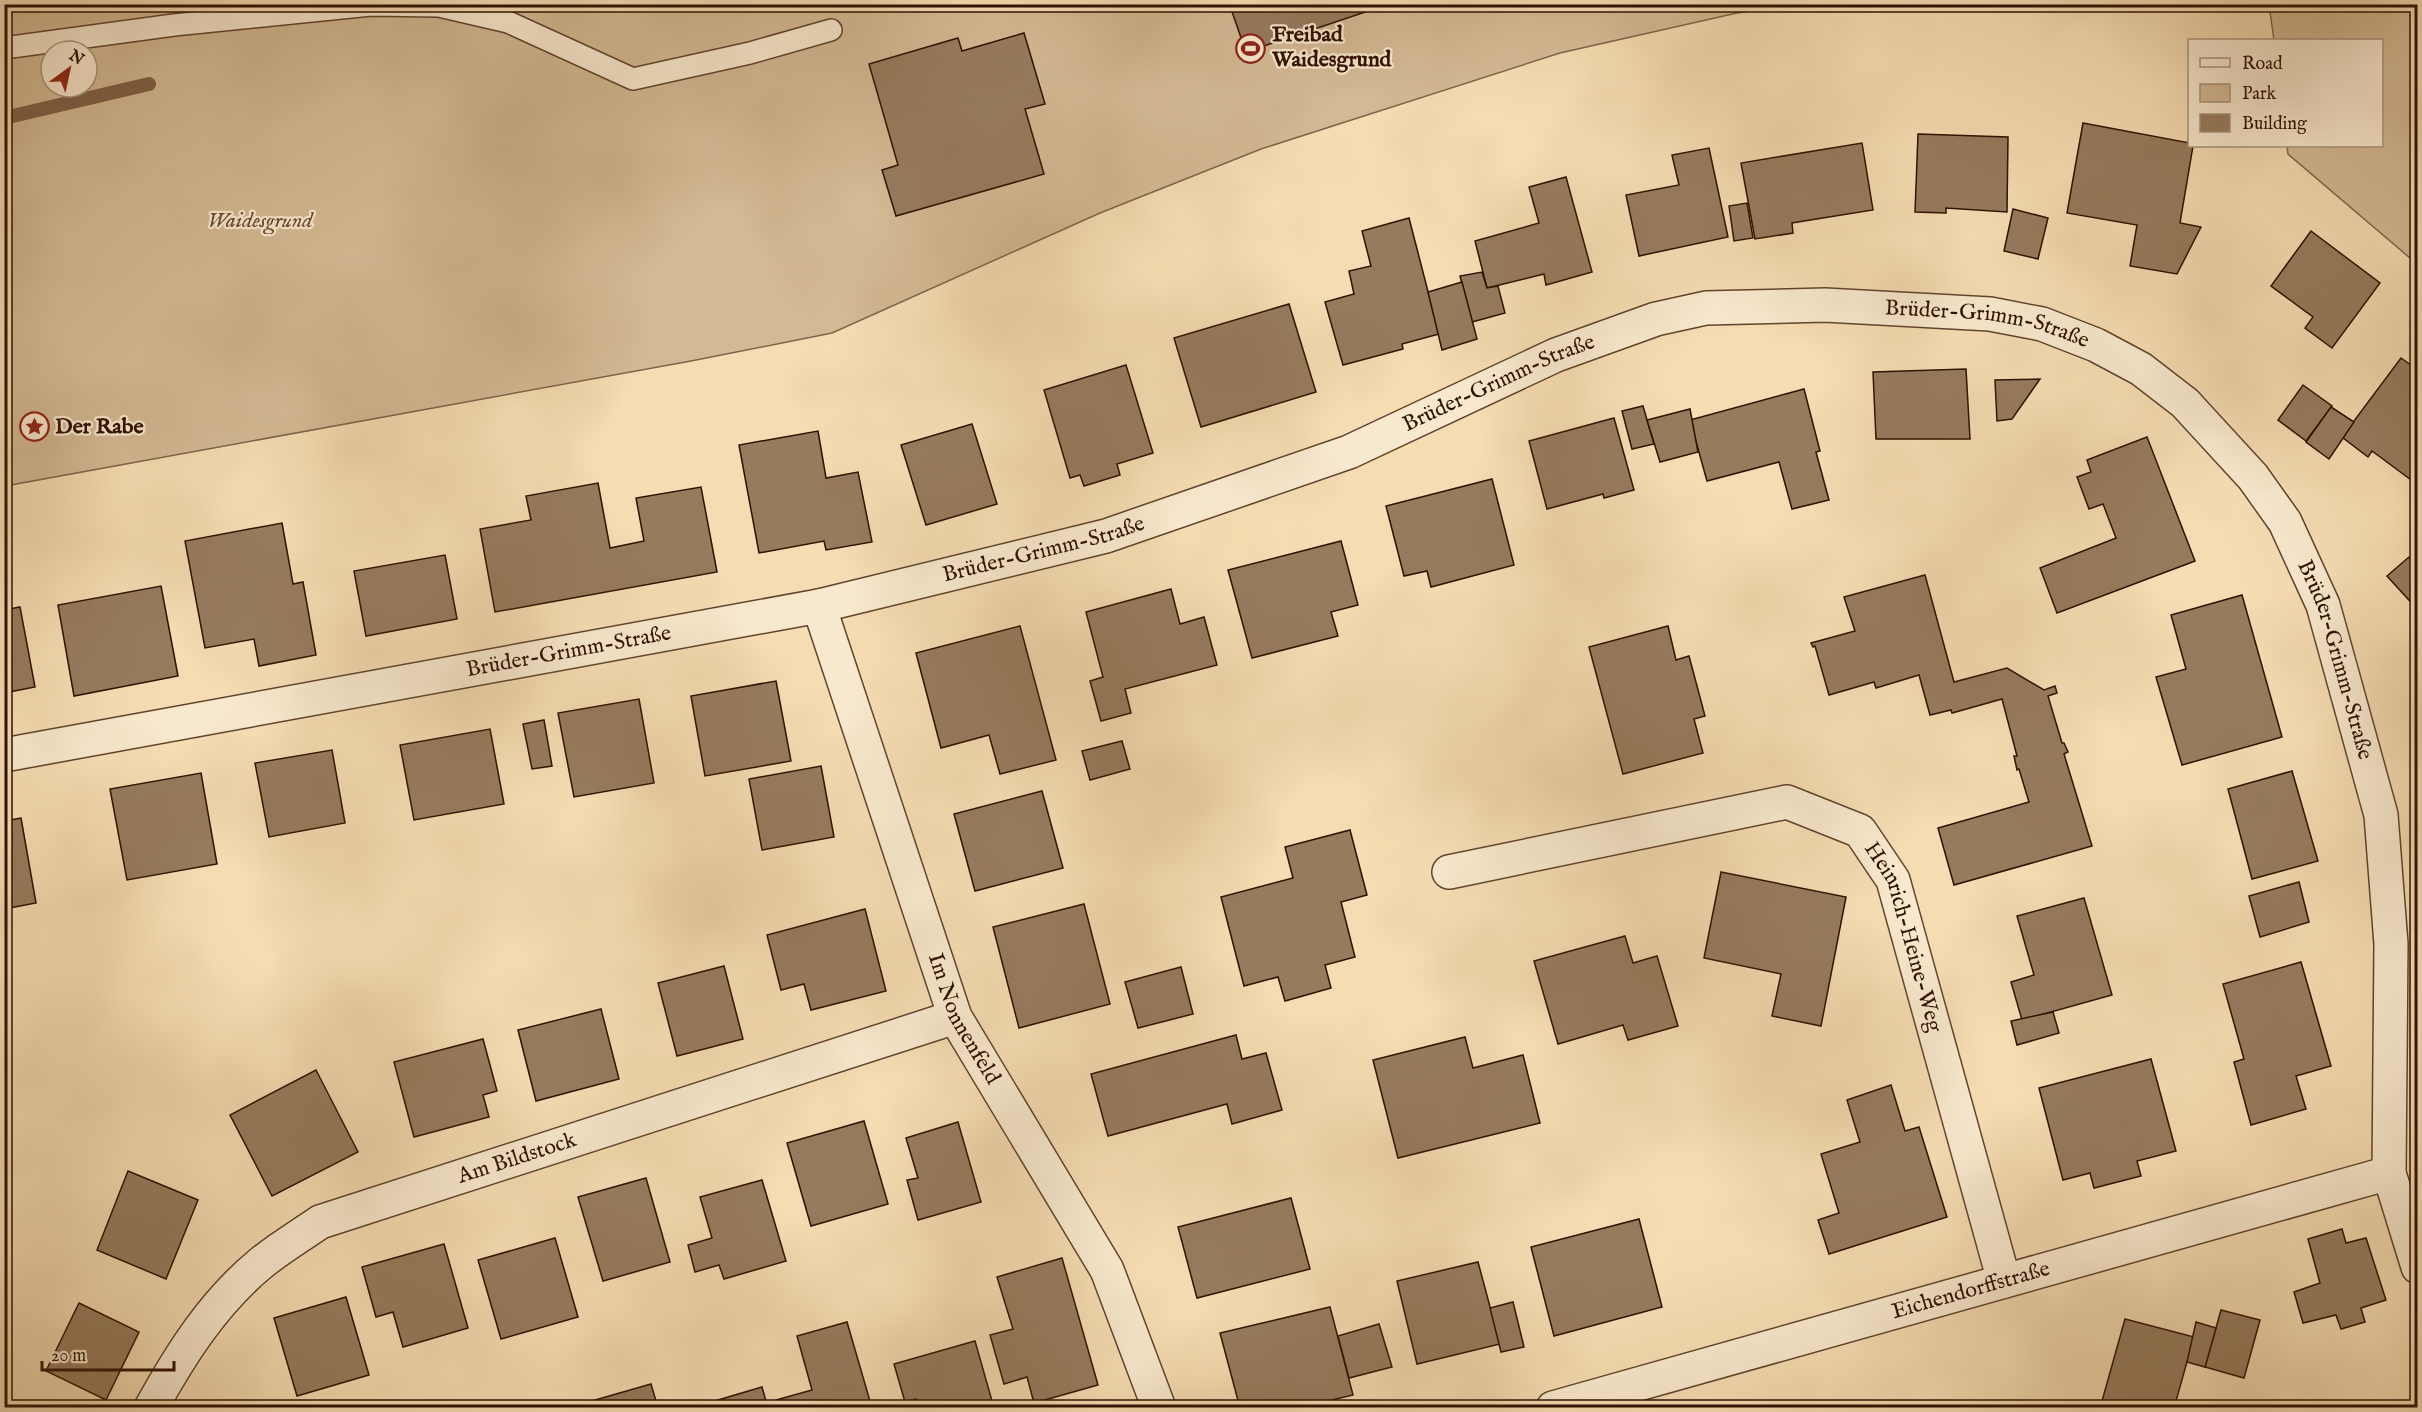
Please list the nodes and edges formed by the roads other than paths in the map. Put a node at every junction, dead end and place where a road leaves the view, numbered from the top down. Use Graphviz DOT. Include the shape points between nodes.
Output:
graph roads {
  1 [pos="831,30"];
  2 [pos="4,48"];
  3 [pos="819,606"];
  4 [pos="4,755"];
  5 [pos="1449,872"];
  6 [pos="955,1017"];
  7 [pos="2389,1173"];
  8 [pos="2418,1267"];
  9 [pos="2004,1281"];
  10 [pos="151,1407"];
  11 [pos="1159,1407"];
  12 [pos="1553,1407"];
  1 -- 2 [label="lane" via="633,79 508,22 439,6 359,6"];
  3 -- 4 [label="street, Brüder-Grimm-Straße"];
  3 -- 6 [label="street, Im Nonnenfeld"];
  3 -- 7 [label="street, Brüder-Grimm-Straße" via="1116,532 1349,452 1556,355 1656,319 1706,308 1825,305 1990,314 2042,324 2141,369 2185,403 2253,477 2285,522 2323,605 2381,815 2391,944"];
  5 -- 9 [label="street, Heinrich-Heine-Weg" via="1787,802 1860,831 1893,880"];
  6 -- 10 [label="street, Am Bildstock" via="320,1222 259,1264 215,1309 175,1364"];
  6 -- 11 [label="street, Im Nonnenfeld" via="1107,1270"];
  7 -- 8 [label="street, Brüder-Grimm-Straße"];
  7 -- 9 [label="street, Eichendorffstraße"];
  9 -- 12 [label="street, Eichendorffstraße"];
}
